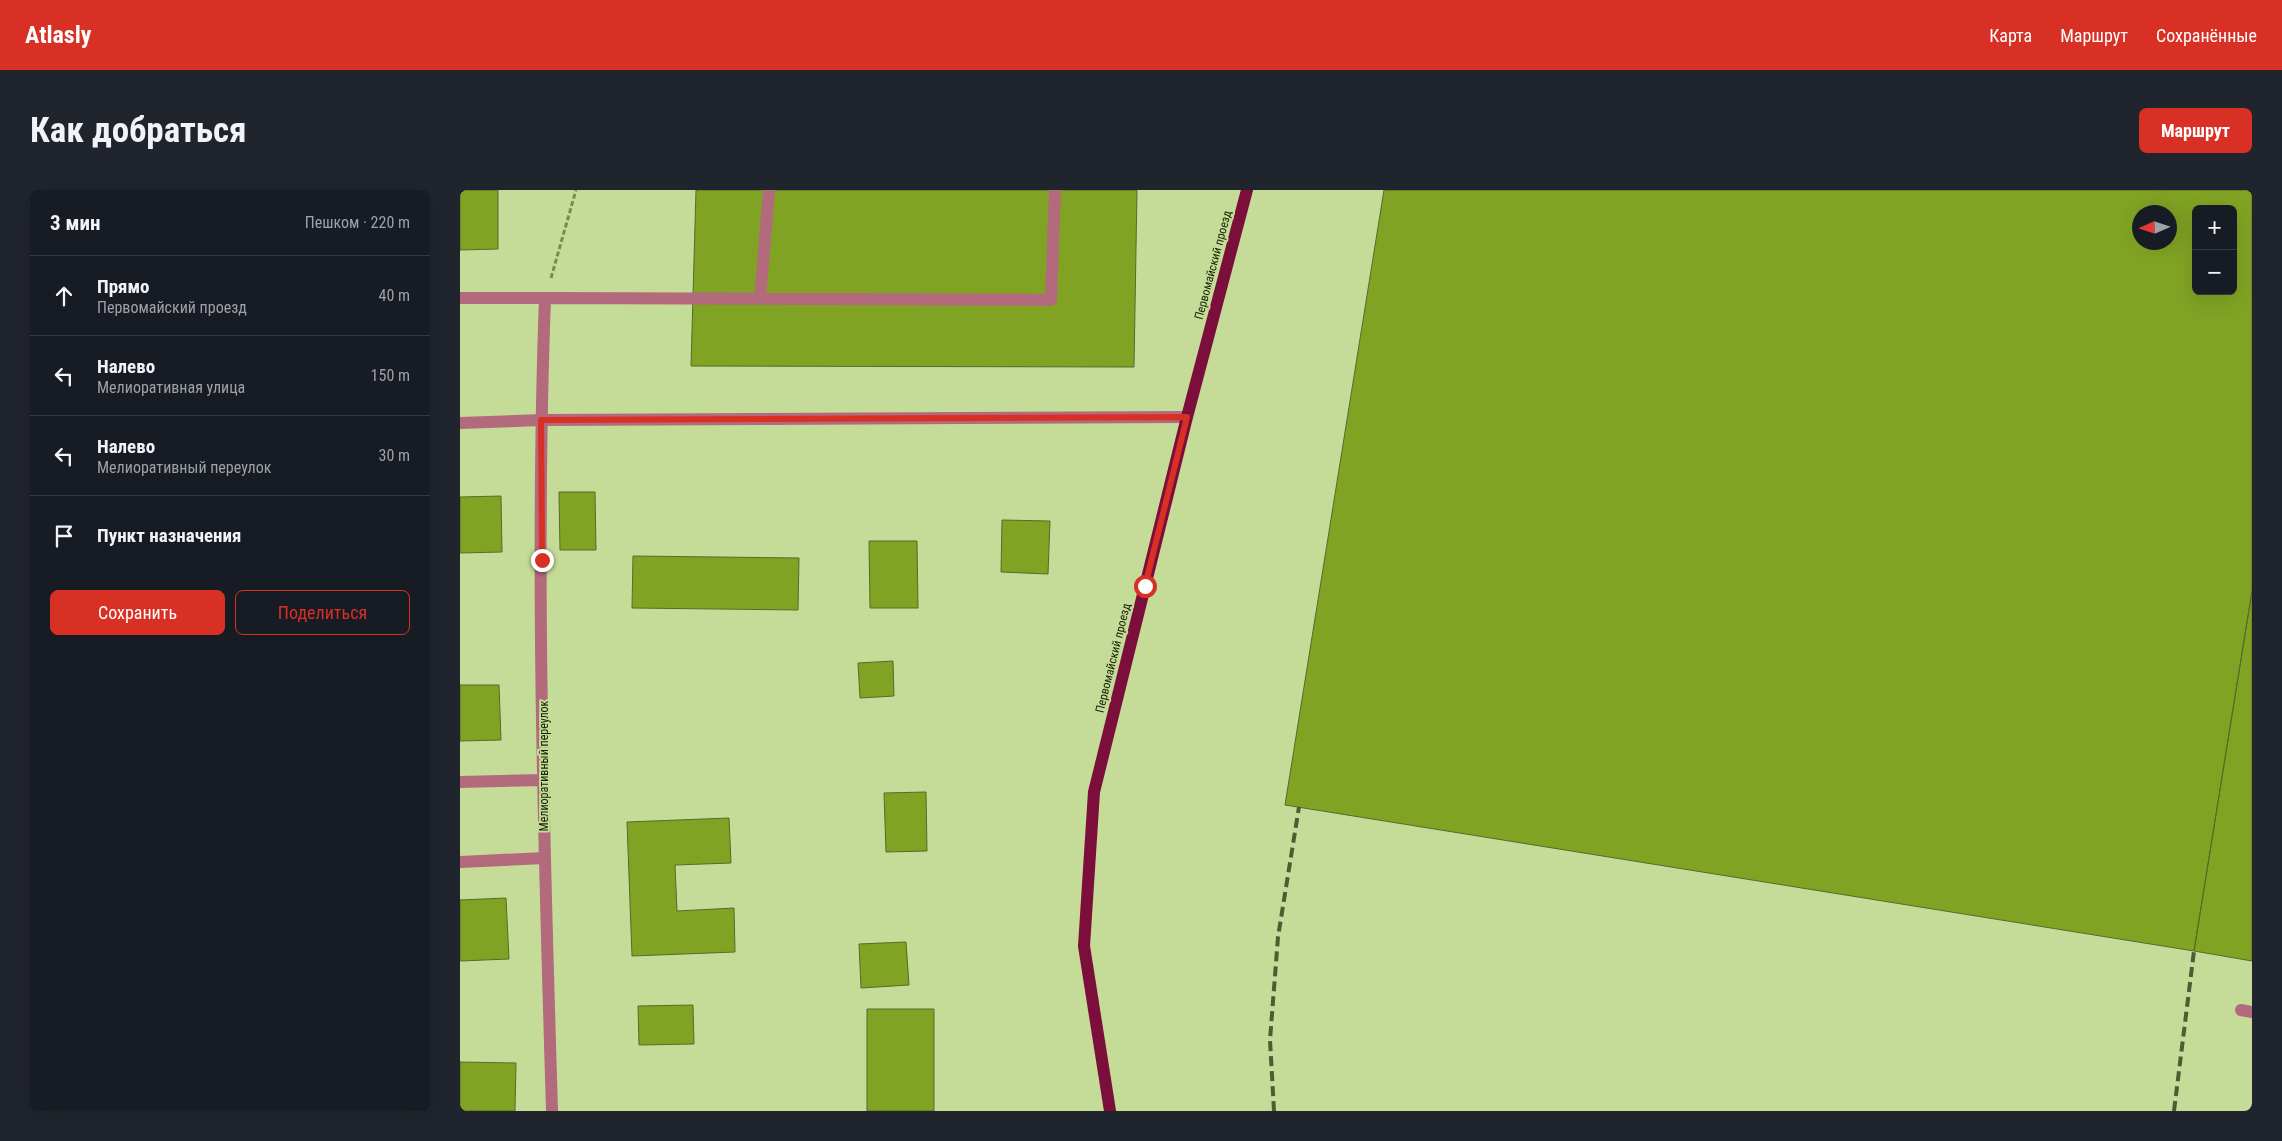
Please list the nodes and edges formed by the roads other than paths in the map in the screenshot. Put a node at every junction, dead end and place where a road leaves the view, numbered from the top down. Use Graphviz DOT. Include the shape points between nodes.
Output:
graph roads {
  1 [pos="769,190"];
  2 [pos="1055,190"];
  3 [pos="1247,190"];
  4 [pos="460,298"];
  5 [pos="546,298"];
  6 [pos="760,299"];
  7 [pos="1187,417"];
  8 [pos="541,420"];
  9 [pos="460,422"];
  10 [pos="544,780"];
  11 [pos="460,782"];
  12 [pos="544,858"];
  13 [pos="460,862"];
  14 [pos="552,1111"];
  15 [pos="1110,1111"];
  1 -- 6 [label="street"];
  2 -- 6 [label="street" via="1051,300"];
  3 -- 7 [label="main road, Первомайский проезд"];
  4 -- 5 [label="street"];
  5 -- 6 [label="street"];
  5 -- 8 [label="street, Мелиоративный переулок"];
  7 -- 8 [label="street"];
  7 -- 15 [label="main road, Первомайский проезд" via="1094,792 1084,946"];
  8 -- 9 [label="street"];
  8 -- 10 [label="street, Мелиоративный переулок"];
  10 -- 11 [label="street"];
  10 -- 12 [label="street, Мелиоративный переулок"];
  12 -- 13 [label="street"];
  12 -- 14 [label="street, Мелиоративный переулок"];
}
